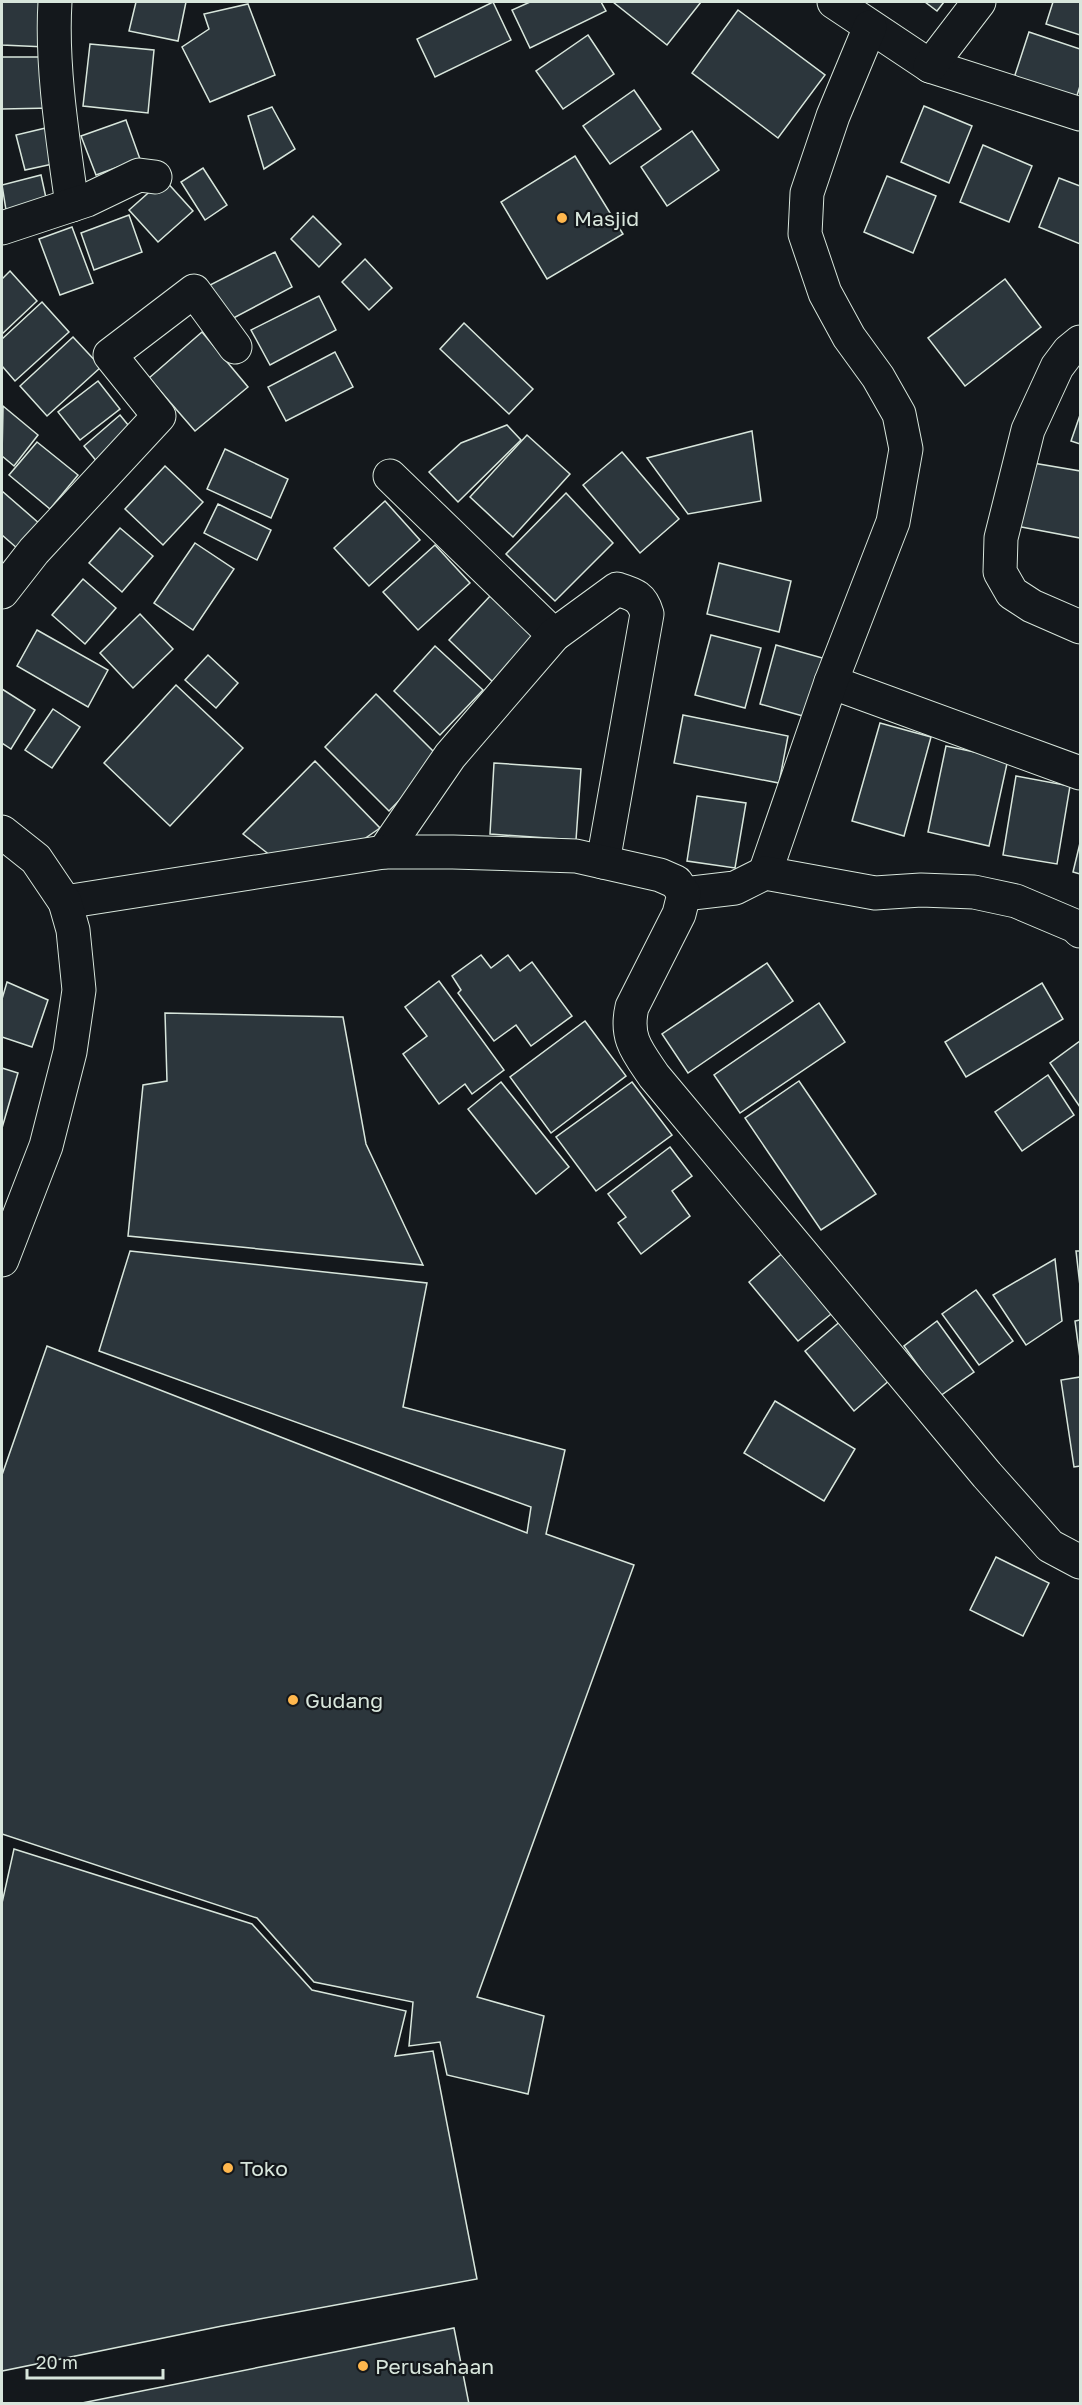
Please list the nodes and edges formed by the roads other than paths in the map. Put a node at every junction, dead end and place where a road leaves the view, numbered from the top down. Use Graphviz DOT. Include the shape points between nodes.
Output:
graph roads {
  1 [pos="55,2"];
  2 [pos="834,2"];
  3 [pos="979,2"];
  4 [pos="870,27"];
  5 [pos="930,66"];
  6 [pos="1080,114"];
  7 [pos="155,177"];
  8 [pos="72,205"];
  9 [pos="2,228"];
  10 [pos="1080,342"];
  11 [pos="235,347"];
  12 [pos="390,476"];
  13 [pos="2,592"];
  14 [pos="1080,627"];
  15 [pos="554,635"];
  16 [pos="831,682"];
  17 [pos="1080,774"];
  18 [pos="2,832"];
  19 [pos="384,852"];
  20 [pos="603,862"];
  21 [pos="765,873"];
  22 [pos="684,894"];
  23 [pos="65,902"];
  24 [pos="1080,931"];
  25 [pos="2,1260"];
  26 [pos="1080,1562"];
  1 -- 8 [label="street" via="58,84"];
  2 -- 4 [label="street"];
  3 -- 5 [label="street"];
  4 -- 5 [label="street"];
  4 -- 16 [label="street" via="833,116 807,193 805,234 825,293 899,414 906,449 892,522"];
  5 -- 6 [label="street"];
  7 -- 8 [label="street" via="139,175"];
  8 -- 9 [label="street"];
  10 -- 14 [label="street" via="1056,367 1028,430 1001,538 1000,572 1012,593"];
  11 -- 13 [label="street" via="194,291 110,355 159,416 34,551"];
  12 -- 15 [label="street"];
  15 -- 19 [label="street" via="450,756"];
  15 -- 20 [label="street" via="617,589 637,595 644,603 646,614"];
  16 -- 17 [label="street"];
  16 -- 21 [label="street"];
  18 -- 23 [label="street" via="36,860"];
  19 -- 20 [label="street" via="576,856"];
  19 -- 23 [label="street"];
  20 -- 22 [label="street" via="660,875 676,882"];
  21 -- 22 [label="street" via="735,888"];
  21 -- 24 [label="street" via="874,893 974,892 1016,901"];
  22 -- 26 [label="street" via="679,914 632,1007 628,1021 632,1042 661,1085 987,1475 1050,1546"];
  23 -- 25 [label="street" via="73,930 79,990 70,1052 46,1146"];
}
